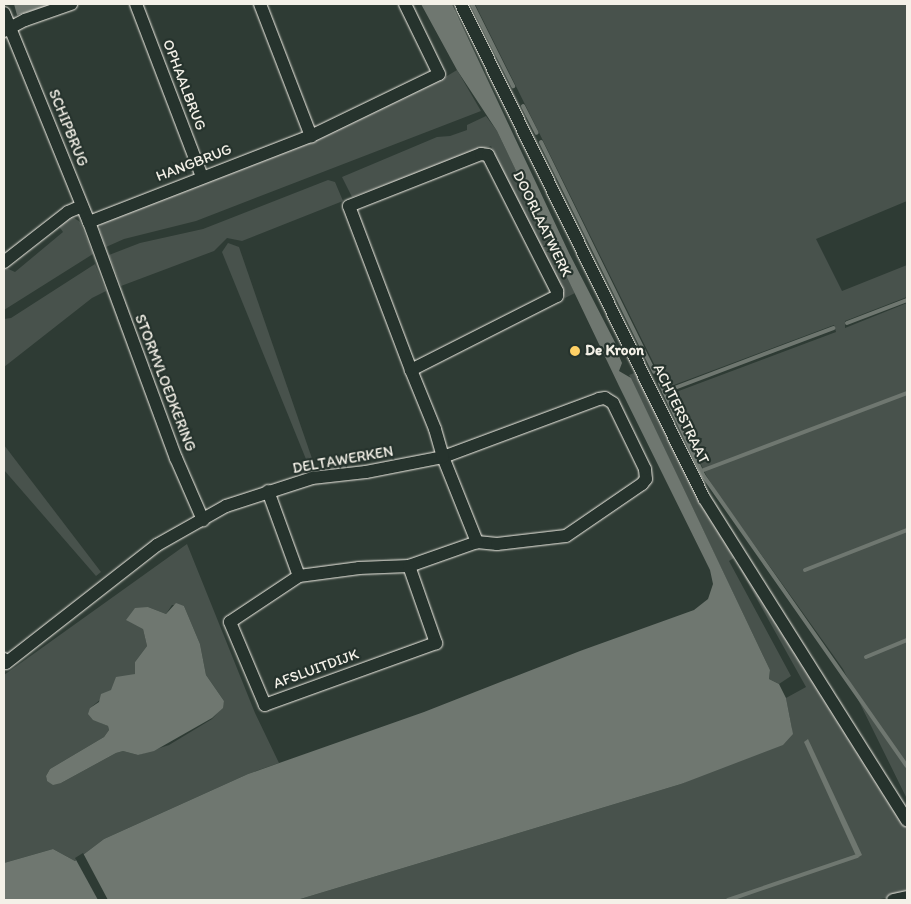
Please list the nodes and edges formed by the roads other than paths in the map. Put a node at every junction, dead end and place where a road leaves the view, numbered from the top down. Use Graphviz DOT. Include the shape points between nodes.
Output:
graph roads {
  1 [pos="71,4"];
  2 [pos="136,4"];
  3 [pos="260,4"];
  4 [pos="405,4"];
  5 [pos="461,4"];
  6 [pos="4,12"];
  7 [pos="6,29"];
  8 [pos="311,136"];
  9 [pos="202,177"];
  10 [pos="82,206"];
  11 [pos="89,222"];
  12 [pos="101,255"];
  13 [pos="4,262"];
  14 [pos="411,370"];
  15 [pos="444,457"];
  16 [pos="268,491"];
  17 [pos="203,520"];
  18 [pos="477,542"];
  19 [pos="408,566"];
  20 [pos="299,576"];
  21 [pos="4,659"];
  22 [pos="907,820"];
  23 [pos="907,897"];
  24 [pos="894,900"];
  1 -- 7 [label="street"];
  2 -- 9 [label="street, OPHAALBRUG"];
  3 -- 8 [label="street"];
  4 -- 8 [label="street, HANGBRUG" via="440,74"];
  5 -- 22 [label="street, ACHTERSTRAAT" via="704,498"];
  6 -- 7 [label="street, SCHIPBRUG"];
  7 -- 10 [label="street, SCHIPBRUG"];
  8 -- 9 [label="street, HANGBRUG"];
  9 -- 11 [label="street, HANGBRUG"];
  10 -- 11 [label="street, SCHIPBRUG"];
  10 -- 13 [label="street" via="68,212"];
  11 -- 12 [label="street, SCHIPBRUG"];
  12 -- 17 [label="street, STORMVLOEDKERING" via="176,458"];
  14 -- 14 [label="street, DOORLAATWERK" via="349,206 481,154 488,155 557,291 554,298"];
  14 -- 15 [label="street"];
  15 -- 16 [label="street, DELTAWERKEN" via="376,471 312,478"];
  15 -- 18 [label="street"];
  15 -- 18 [label="street, DELTAWERKEN" via="605,398 613,403 645,469 646,479 642,484 566,536 497,544"];
  16 -- 17 [label="street, DELTAWERKEN" via="226,506"];
  16 -- 20 [label="street"];
  17 -- 21 [label="street, DELTAWERKEN" via="157,546 6,663"];
  18 -- 19 [label="street, AFSLUITDIJK"];
  19 -- 20 [label="street, AFSLUITDIJK"];
  19 -- 20 [label="street, AFSLUITDIJK" via="436,643 265,705 230,622"];
  23 -- 24 [label="street"];
}
